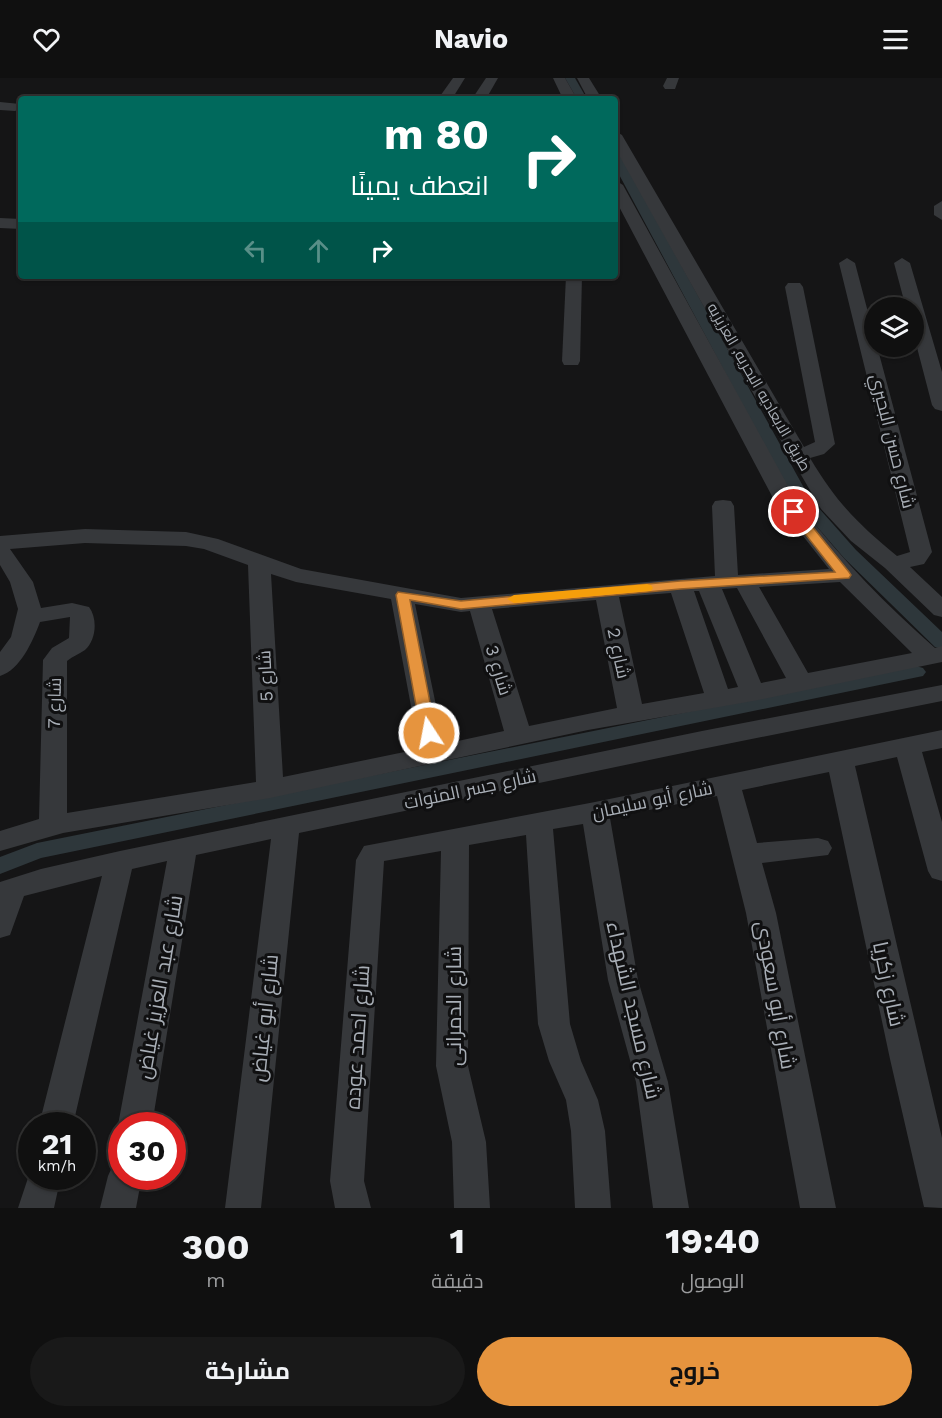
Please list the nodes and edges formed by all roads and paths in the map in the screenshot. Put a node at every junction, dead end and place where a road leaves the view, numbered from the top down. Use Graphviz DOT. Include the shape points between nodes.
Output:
graph roads {
  1 [pos="459,78"];
  2 [pos="492,78"];
  3 [pos="559,78"];
  4 [pos="583,78"];
  5 [pos="447,96"];
  6 [pos="481,96"];
  7 [pos="568,96"];
  8 [pos="593,96"];
  9 [pos="0,106"];
  10 [pos="15,107"];
  11 [pos="618,140"];
  12 [pos="618,191"];
  13 [pos="942,206"];
  14 [pos="942,215"];
  15 [pos="0,223"];
  16 [pos="18,224"];
  17 [pos="848,263"];
  18 [pos="902,263"];
  19 [pos="574,279"];
  20 [pos="795,287"];
  21 [pos="571,361"];
  22 [pos="942,405"];
  23 [pos="799,455"];
  24 [pos="723,506"];
  25 [pos="0,543"];
  26 [pos="0,550"];
  27 [pos="259,562"];
  28 [pos="893,563"];
  29 [pos="845,575"];
  30 [pos="727,583"];
  31 [pos="680,585"];
  32 [pos="606,592"];
  33 [pos="402,595"];
  34 [pos="479,603"];
  35 [pos="942,610"];
  36 [pos="30,617"];
  37 [pos="936,655"];
  38 [pos="0,668"];
  39 [pos="801,683"];
  40 [pos="753,693"];
  41 [pos="942,693"];
  42 [pos="719,699"];
  43 [pos="631,714"];
  44 [pos="519,737"];
  45 [pos="942,739"];
  46 [pos="907,746"];
  47 [pos="433,756"];
  48 [pos="840,760"];
  49 [pos="727,784"];
  50 [pos="270,789"];
  51 [pos="595,812"];
  52 [pos="539,822"];
  53 [pos="53,825"];
  54 [pos="286,828"];
  55 [pos="455,838"];
  56 [pos="0,841"];
  57 [pos="818,848"];
  58 [pos="183,849"];
  59 [pos="747,854"];
  60 [pos="120,861"];
  61 [pos="370,866"];
  62 [pos="942,871"];
  63 [pos="6,891"];
  64 [pos="0,927"];
  65 [pos="59,1112"];
  66 [pos="137,1112"];
  67 [pos="40,1190"];
  68 [pos="122,1190"];
  69 [pos="942,1207"];
  70 [pos="36,1208"];
  71 [pos="118,1208"];
  72 [pos="243,1208"];
  73 [pos="353,1208"];
  74 [pos="472,1208"];
  75 [pos="593,1208"];
  76 [pos="671,1208"];
  77 [pos="818,1208"];
  1 -- 5 [label="street"];
  2 -- 6 [label="street"];
  3 -- 7 [label="street"];
  4 -- 8 [label="street"];
  9 -- 10 [label="street"];
  11 -- 23 [label="street, طريق الابعاديه البحريه, العزيزيه"];
  12 -- 29 [label="street, طريق الابعاديه البحريه, العزيزيه" via="784,498"];
  13 -- 14 [label="street"];
  15 -- 16 [label="street"];
  17 -- 28 [label="street, شارع حسن البحيري" via="921,552 915,560"];
  18 -- 22 [label="street"];
  19 -- 21 [label="street"];
  20 -- 23 [label="street" via="825,444"];
  23 -- 28 [label="street, طريق الابعاديه البحريه, العزيزيه" via="832,509"];
  24 -- 30 [label="street"];
  25 -- 27 [label="street" via="67,536 180,539 210,544"];
  26 -- 36 [label="street" via="24,589"];
  27 -- 33 [label="street" via="296,575"];
  27 -- 50 [label="street, شارع 5"];
  28 -- 35 [label="street, طريق الابعاديه البحريه, العزيزيه"];
  29 -- 30 [label="street"];
  29 -- 37 [label="street, طريق الابعاديه البحريه, العزيزيه"];
  30 -- 31 [label="street"];
  30 -- 39 [label="street"];
  30 -- 40 [label="street"];
  31 -- 32 [label="street"];
  31 -- 42 [label="street"];
  32 -- 34 [label="street"];
  32 -- 43 [label="street, شارع 2"];
  33 -- 34 [label="street" via="449,604"];
  33 -- 47 [label="street"];
  34 -- 44 [label="street, شارع 3"];
  36 -- 38 [label="street" via="23,638"];
  36 -- 53 [label="street, شارع 7" via="81,612 80,641 55,660"];
  37 -- 39 [label="street"];
  39 -- 40 [label="street"];
  40 -- 42 [label="street"];
  41 -- 54 [label="street, شارع جسر المنوات"];
  42 -- 43 [label="street"];
  43 -- 44 [label="street"];
  44 -- 47 [label="street"];
  45 -- 46 [label="street, شارع أبو سليمان"];
  46 -- 48 [label="street, شارع أبو سليمان"];
  46 -- 62 [label="street"];
  47 -- 50 [label="street"];
  48 -- 49 [label="street, شارع أبو سليمان"];
  48 -- 69 [label="street, شارع زكريا"];
  49 -- 51 [label="street, شارع أبو سليمان"];
  49 -- 59 [label="street, شارع أبو سعودى"];
  50 -- 53 [label="street"];
  51 -- 52 [label="street, شارع أبو سليمان"];
  51 -- 76 [label="street, شارع مسجد الشهداء" via="623,980 652,1082"];
  52 -- 55 [label="street, شارع أبو سليمان"];
  52 -- 75 [label="street" via="554,1023 582,1100"];
  53 -- 56 [label="street"];
  54 -- 58 [label="street, شارع جسر المنوات"];
  54 -- 72 [label="street, شارع أبو غياض"];
  55 -- 61 [label="street, شارع أبو سليمان" via="374,853"];
  55 -- 74 [label="street, شارع الدمرانى" via="452,1065 469,1142"];
  57 -- 59 [label="street"];
  58 -- 60 [label="street, شارع جسر المنوات"];
  58 -- 66 [label="street, شارع عبد العزيز غياض"];
  59 -- 77 [label="street, شارع أبو سعودى"];
  60 -- 63 [label="street, شارع جسر المنوات"];
  60 -- 65 [label="street"];
  61 -- 73 [label="street, شارع احمد عوده" via="347,1181"];
  63 -- 64 [label="street"];
  67 -- 70 [label="street"];
  68 -- 71 [label="street"];
}
